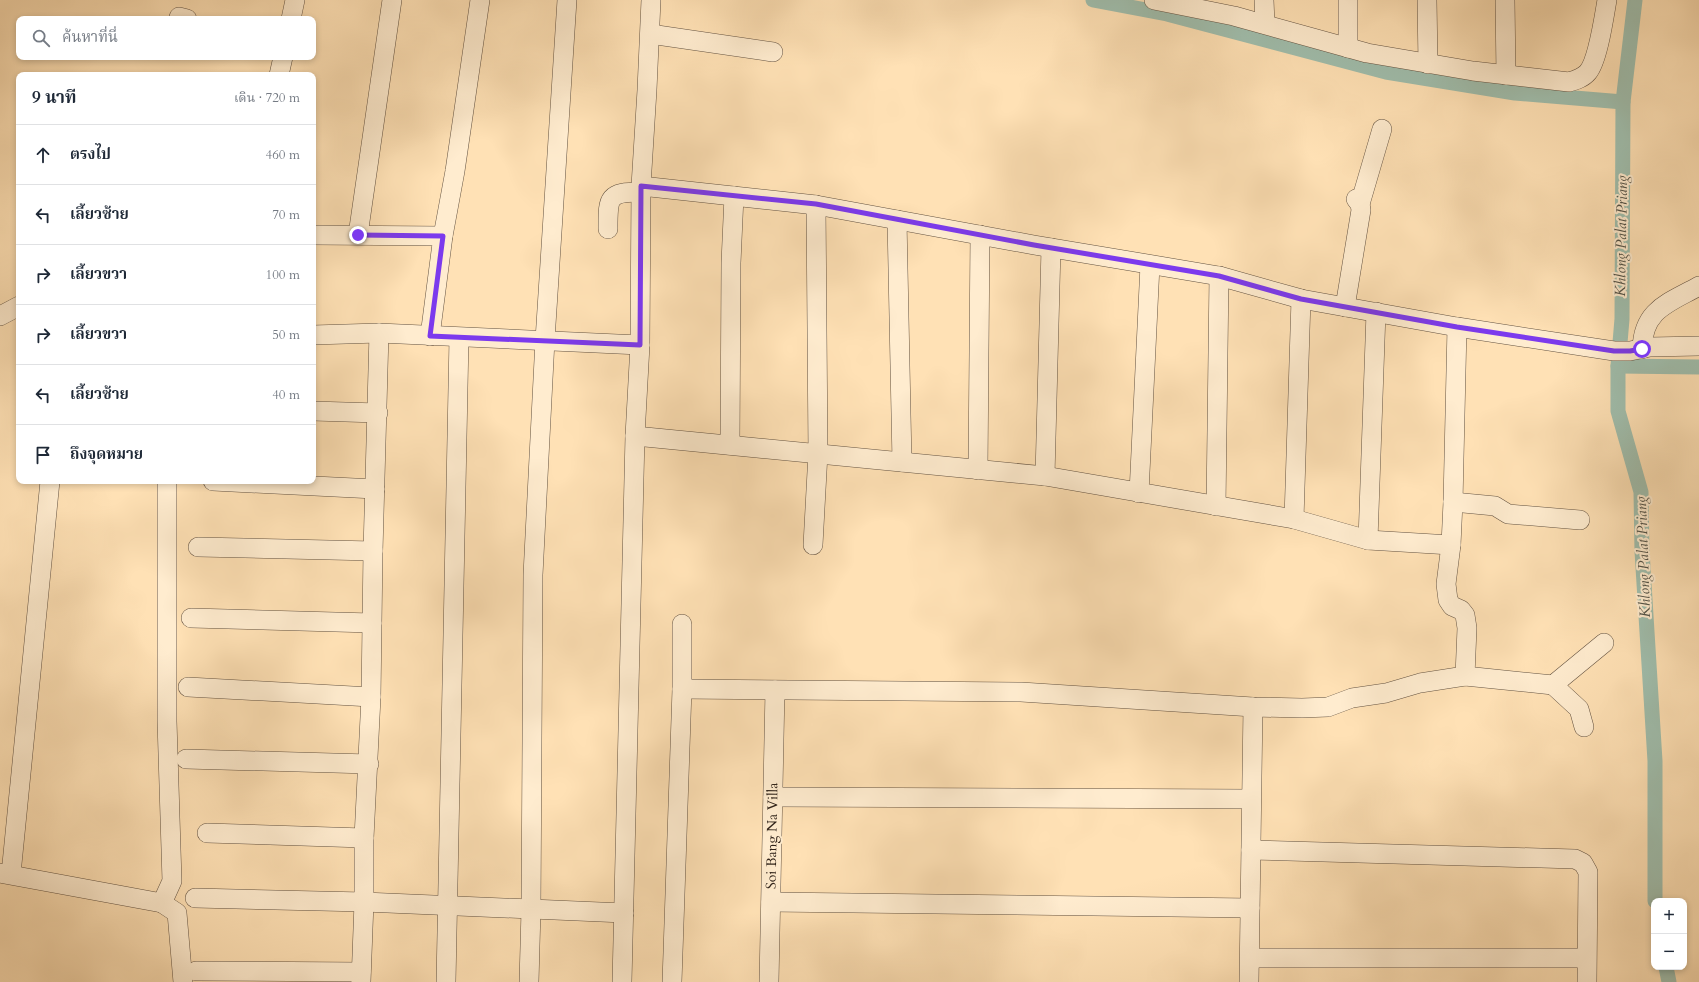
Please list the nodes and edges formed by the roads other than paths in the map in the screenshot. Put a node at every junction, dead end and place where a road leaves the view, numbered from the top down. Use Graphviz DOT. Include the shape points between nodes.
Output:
graph roads {
  1 [pos="295,0"];
  2 [pos="392,0"];
  3 [pos="480,0"];
  4 [pos="567,0"];
  5 [pos="651,0"];
  6 [pos="1154,0"];
  7 [pos="1264,0"];
  8 [pos="1348,0"];
  9 [pos="1427,0"];
  10 [pos="1505,0"];
  11 [pos="1607,0"];
  12 [pos="1182,2"];
  13 [pos="292,16"];
  14 [pos="1265,24"];
  15 [pos="650,34"];
  16 [pos="1348,48"];
  17 [pos="773,52"];
  18 [pos="282,60"];
  19 [pos="1428,64"];
  20 [pos="280,72"];
  21 [pos="1506,75"];
  22 [pos="1382,129"];
  23 [pos="641,189"];
  24 [pos="734,196"];
  25 [pos="816,204"];
  26 [pos="897,220"];
  27 [pos="608,229"];
  28 [pos="316,235"];
  29 [pos="358,235"];
  30 [pos="980,235"];
  31 [pos="443,236"];
  32 [pos="1051,248"];
  33 [pos="1150,265"];
  34 [pos="1219,276"];
  35 [pos="1699,286"];
  36 [pos="1301,299"];
  37 [pos="1345,307"];
  38 [pos="16,308"];
  39 [pos="1376,312"];
  40 [pos="0,316"];
  41 [pos="1457,327"];
  42 [pos="380,333"];
  43 [pos="316,335"];
  44 [pos="430,336"];
  45 [pos="459,338"];
  46 [pos="545,340"];
  47 [pos="640,345"];
  48 [pos="1699,346"];
  49 [pos="1629,350"];
  50 [pos="316,411"];
  51 [pos="378,413"];
  52 [pos="635,436"];
  53 [pos="730,445"];
  54 [pos="818,453"];
  55 [pos="902,462"];
  56 [pos="978,470"];
  57 [pos="1045,476"];
  58 [pos="50,484"];
  59 [pos="168,484"];
  60 [pos="274,484"];
  61 [pos="375,489"];
  62 [pos="1139,493"];
  63 [pos="1453,502"];
  64 [pos="1216,506"];
  65 [pos="1294,519"];
  66 [pos="1580,520"];
  67 [pos="1368,540"];
  68 [pos="813,545"];
  69 [pos="1451,545"];
  70 [pos="198,547"];
  71 [pos="373,551"];
  72 [pos="191,618"];
  73 [pos="372,623"];
  74 [pos="682,624"];
  75 [pos="1604,643"];
  76 [pos="1465,676"];
  77 [pos="1553,685"];
  78 [pos="188,686"];
  79 [pos="682,689"];
  80 [pos="775,690"];
  81 [pos="371,697"];
  82 [pos="1253,707"];
  83 [pos="1584,727"];
  84 [pos="186,758"];
  85 [pos="369,764"];
  86 [pos="773,797"];
  87 [pos="1251,799"];
  88 [pos="207,833"];
  89 [pos="364,838"];
  90 [pos="1251,850"];
  91 [pos="6,874"];
  92 [pos="195,898"];
  93 [pos="364,902"];
  94 [pos="771,902"];
  95 [pos="162,903"];
  96 [pos="448,905"];
  97 [pos="1250,908"];
  98 [pos="531,910"];
  99 [pos="624,913"];
  100 [pos="1250,958"];
  101 [pos="1586,958"];
  102 [pos="190,976"];
  103 [pos="361,977"];
  104 [pos="446,982"];
  105 [pos="530,982"];
  106 [pos="622,982"];
  107 [pos="672,982"];
  108 [pos="769,982"];
  109 [pos="1250,982"];
  110 [pos="1586,982"];
  1 -- 13 [label="street"];
  2 -- 29 [label="street"];
  3 -- 31 [label="street" via="456,171"];
  4 -- 46 [label="street"];
  5 -- 15 [label="street"];
  6 -- 12 [label="street"];
  7 -- 14 [label="street"];
  8 -- 16 [label="street"];
  9 -- 19 [label="street"];
  10 -- 21 [label="street"];
  11 -- 21 [label="street" via="1593,61 1588,72 1569,82"];
  12 -- 14 [label="street"];
  14 -- 16 [label="street"];
  15 -- 17 [label="street"];
  15 -- 23 [label="street"];
  16 -- 19 [label="street"];
  18 -- 20 [label="street"];
  19 -- 21 [label="street"];
  22 -- 37 [label="street" via="1358,202 1361,210"];
  23 -- 24 [label="street"];
  23 -- 27 [label="street" via="613,196 608,205"];
  23 -- 47 [label="street"];
  24 -- 25 [label="street"];
  24 -- 53 [label="street"];
  25 -- 26 [label="street"];
  25 -- 54 [label="street"];
  26 -- 30 [label="street"];
  26 -- 55 [label="street"];
  28 -- 29 [label="street"];
  29 -- 31 [label="street"];
  30 -- 32 [label="street"];
  30 -- 56 [label="street"];
  31 -- 44 [label="street"];
  32 -- 33 [label="street"];
  32 -- 57 [label="street"];
  33 -- 34 [label="street"];
  33 -- 62 [label="street"];
  34 -- 36 [label="street"];
  34 -- 64 [label="street"];
  35 -- 49 [label="street" via="1664,305 1653,315 1642,335"];
  36 -- 37 [label="street"];
  36 -- 65 [label="street"];
  37 -- 39 [label="street"];
  38 -- 40 [label="street"];
  39 -- 41 [label="street"];
  39 -- 67 [label="street"];
  41 -- 49 [label="street"];
  41 -- 63 [label="street"];
  42 -- 43 [label="street"];
  42 -- 44 [label="street"];
  42 -- 51 [label="street"];
  44 -- 45 [label="street"];
  45 -- 46 [label="street"];
  45 -- 96 [label="street"];
  46 -- 47 [label="street"];
  46 -- 98 [label="street" via="533,575"];
  47 -- 52 [label="street"];
  48 -- 49 [label="street"];
  50 -- 51 [label="street"];
  51 -- 61 [label="street"];
  52 -- 53 [label="street"];
  52 -- 99 [label="street"];
  53 -- 54 [label="street"];
  54 -- 55 [label="street"];
  54 -- 68 [label="street"];
  55 -- 56 [label="street"];
  56 -- 57 [label="street"];
  57 -- 62 [label="street"];
  58 -- 91 [label="street"];
  59 -- 95 [label="street" via="167,721 172,881"];
  60 -- 61 [label="street"];
  61 -- 71 [label="street"];
  62 -- 64 [label="street"];
  63 -- 66 [label="street" via="1495,506 1508,514"];
  63 -- 69 [label="street"];
  64 -- 65 [label="street"];
  65 -- 67 [label="street"];
  67 -- 69 [label="street"];
  69 -- 76 [label="street" via="1446,584 1448,600 1465,615"];
  70 -- 71 [label="street"];
  71 -- 73 [label="street"];
  72 -- 73 [label="street"];
  73 -- 81 [label="street"];
  74 -- 79 [label="street"];
  75 -- 77 [label="street"];
  76 -- 77 [label="street"];
  76 -- 82 [label="street" via="1352,698 1328,707"];
  77 -- 83 [label="street" via="1580,709"];
  78 -- 81 [label="street"];
  79 -- 80 [label="street"];
  79 -- 107 [label="street"];
  80 -- 82 [label="street" via="1021,692"];
  80 -- 86 [label="street, Soi Bang Na Villa"];
  81 -- 85 [label="street"];
  82 -- 87 [label="street"];
  84 -- 85 [label="street"];
  85 -- 89 [label="street"];
  86 -- 87 [label="street"];
  86 -- 94 [label="street, Soi Bang Na Villa"];
  87 -- 90 [label="street"];
  88 -- 89 [label="street"];
  89 -- 93 [label="street"];
  90 -- 97 [label="street"];
  90 -- 101 [label="street" via="1575,859 1583,863 1588,872"];
  91 -- 95 [label="street"];
  92 -- 93 [label="street"];
  93 -- 96 [label="street"];
  93 -- 103 [label="street"];
  94 -- 97 [label="street"];
  94 -- 108 [label="street, Soi Bang Na Villa"];
  95 -- 102 [label="street" via="178,913"];
  96 -- 98 [label="street"];
  96 -- 104 [label="street"];
  97 -- 100 [label="street"];
  98 -- 99 [label="street"];
  98 -- 105 [label="street"];
  99 -- 106 [label="street"];
  100 -- 101 [label="street"];
  100 -- 109 [label="street"];
  101 -- 110 [label="street"];
  102 -- 103 [label="street"];
}
